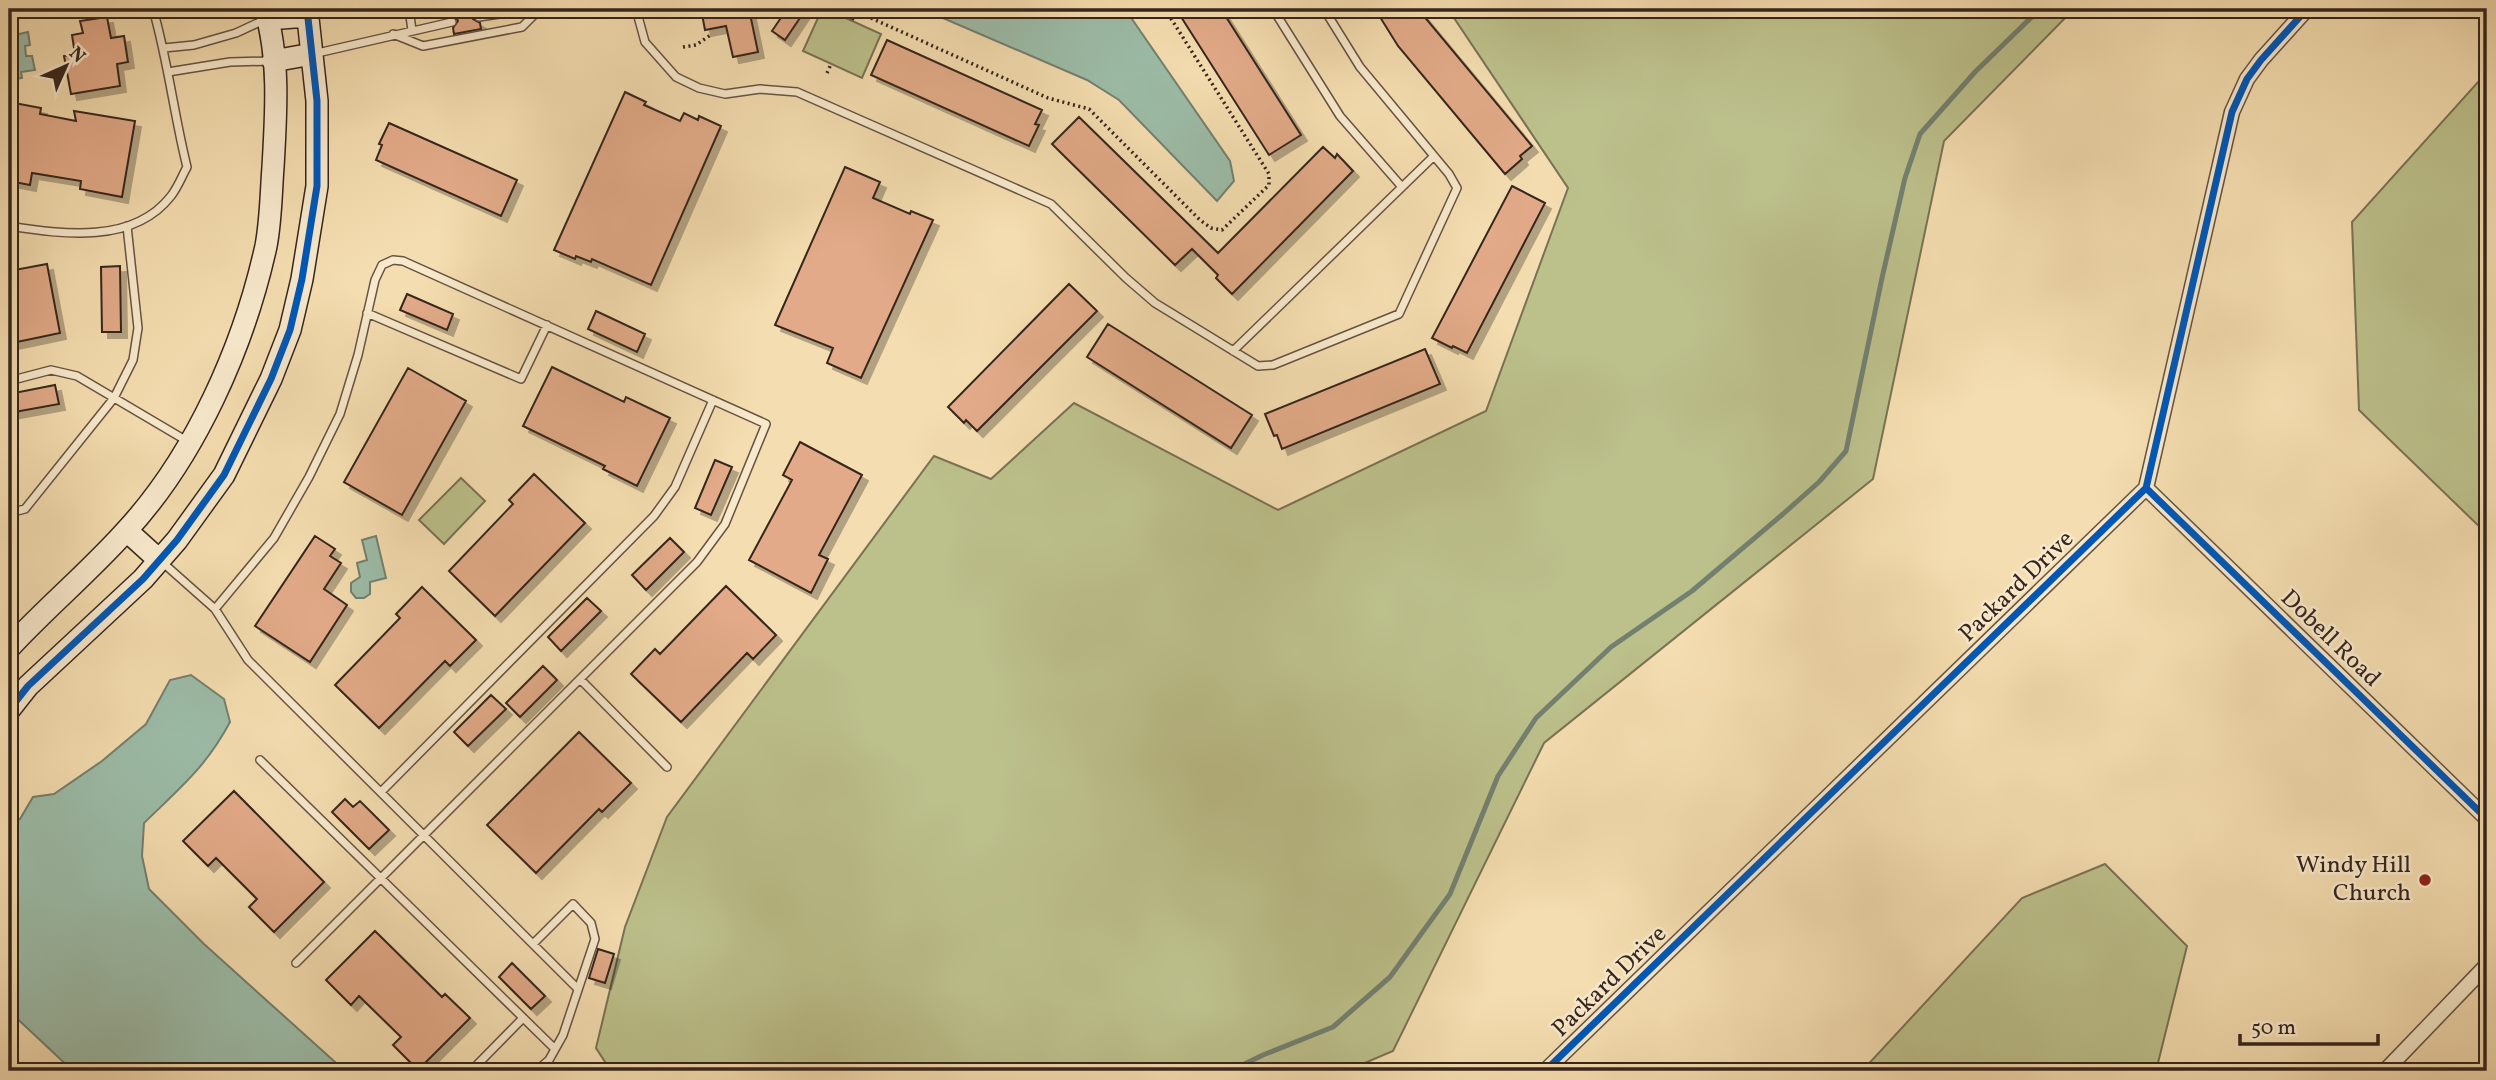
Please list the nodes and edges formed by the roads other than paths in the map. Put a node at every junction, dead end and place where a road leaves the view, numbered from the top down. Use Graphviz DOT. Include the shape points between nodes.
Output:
graph roads {
  1 [pos="153,9"];
  2 [pos="345,9"];
  3 [pos="409,9"];
  4 [pos="533,9"];
  5 [pos="540,9"];
  6 [pos="636,9"];
  7 [pos="1273,9"];
  8 [pos="1324,9"];
  9 [pos="2307,9"];
  10 [pos="521,10"];
  11 [pos="307,12"];
  12 [pos="266,14"];
  13 [pos="479,17"];
  14 [pos="452,22"];
  15 [pos="412,30"];
  16 [pos="393,34"];
  17 [pos="164,48"];
  18 [pos="313,54"];
  19 [pos="273,61"];
  20 [pos="168,72"];
  21 [pos="1434,156"];
  22 [pos="1402,187"];
  23 [pos="9,226"];
  24 [pos="127,226"];
  25 [pos="367,313"];
  26 [pos="547,326"];
  27 [pos="1233,351"];
  28 [pos="9,381"];
  29 [pos="114,398"];
  30 [pos="713,400"];
  31 [pos="190,443"];
  32 [pos="2146,488"];
  33 [pos="9,508"];
  34 [pos="127,531"];
  35 [pos="159,560"];
  36 [pos="215,609"];
  37 [pos="9,648"];
  38 [pos="580,678"];
  39 [pos="9,710"];
  40 [pos="260,760"];
  41 [pos="667,766"];
  42 [pos="381,793"];
  43 [pos="2487,819"];
  44 [pos="424,835"];
  45 [pos="381,878"];
  46 [pos="533,944"];
  47 [pos="296,963"];
  48 [pos="2487,965"];
  49 [pos="578,989"];
  50 [pos="523,1018"];
  51 [pos="555,1049"];
  52 [pos="471,1071"];
  53 [pos="536,1071"];
  54 [pos="1545,1071"];
  55 [pos="2385,1071"];
  1 -- 17 [label="lane"];
  2 -- 11 [label="lane"];
  3 -- 15 [label="lane"];
  4 -- 10 [label="lane"];
  5 -- 16 [label="lane" via="522,27 423,46"];
  6 -- 27 [label="lane" via="645,42 676,77 699,89 725,94 760,89 797,92 1051,204 1154,303"];
  7 -- 22 [label="lane" via="1340,116"];
  8 -- 21 [label="lane" via="1360,67"];
  9 -- 32 [label="street" via="2260,60 2232,112"];
  10 -- 13 [label="lane"];
  11 -- 12 [label="street"];
  11 -- 18 [label="street"];
  12 -- 17 [label="lane" via="226,36"];
  12 -- 19 [label="street"];
  14 -- 15 [label="lane"];
  15 -- 16 [label="lane"];
  16 -- 18 [label="lane"];
  17 -- 20 [label="lane"];
  18 -- 19 [label="street"];
  18 -- 35 [label="street" via="317,186 290,330 224,475"];
  19 -- 20 [label="lane"];
  19 -- 31 [label="street" via="276,114 266,244 238,340"];
  20 -- 24 [label="lane" via="187,167 171,197"];
  21 -- 22 [label="lane"];
  21 -- 27 [label="lane" via="1457,188 1399,314 1273,365 1258,366"];
  22 -- 27 [label="lane"];
  23 -- 24 [label="lane" via="80,234"];
  24 -- 29 [label="lane" via="138,328 133,360"];
  25 -- 26 [label="lane" via="522,379"];
  25 -- 26 [label="lane" via="382,265 393,260"];
  25 -- 36 [label="lane" via="340,414 309,477 274,538"];
  26 -- 30 [label="lane"];
  28 -- 29 [label="lane" via="51,370 77,376"];
  29 -- 31 [label="lane"];
  29 -- 33 [label="lane" via="25,509 13,512"];
  30 -- 38 [label="lane" via="766,424 725,524 697,562"];
  30 -- 42 [label="lane" via="675,487 654,516"];
  31 -- 34 [label="street"];
  32 -- 43 [label="street, Dobell Road"];
  32 -- 54 [label="street, Packard Drive"];
  34 -- 35 [label="street"];
  34 -- 37 [label="street"];
  35 -- 36 [label="lane"];
  35 -- 39 [label="street" via="28,686"];
  36 -- 42 [label="lane" via="248,660"];
  38 -- 41 [label="lane"];
  38 -- 44 [label="lane"];
  40 -- 45 [label="lane"];
  42 -- 44 [label="lane"];
  44 -- 45 [label="lane"];
  44 -- 46 [label="lane"];
  45 -- 47 [label="lane"];
  45 -- 50 [label="lane"];
  46 -- 49 [label="lane"];
  46 -- 49 [label="lane" via="573,904 591,923 595,939"];
  48 -- 55 [label="street"];
  49 -- 51 [label="lane"];
  50 -- 51 [label="lane"];
  50 -- 52 [label="lane"];
  51 -- 53 [label="lane"];
}
